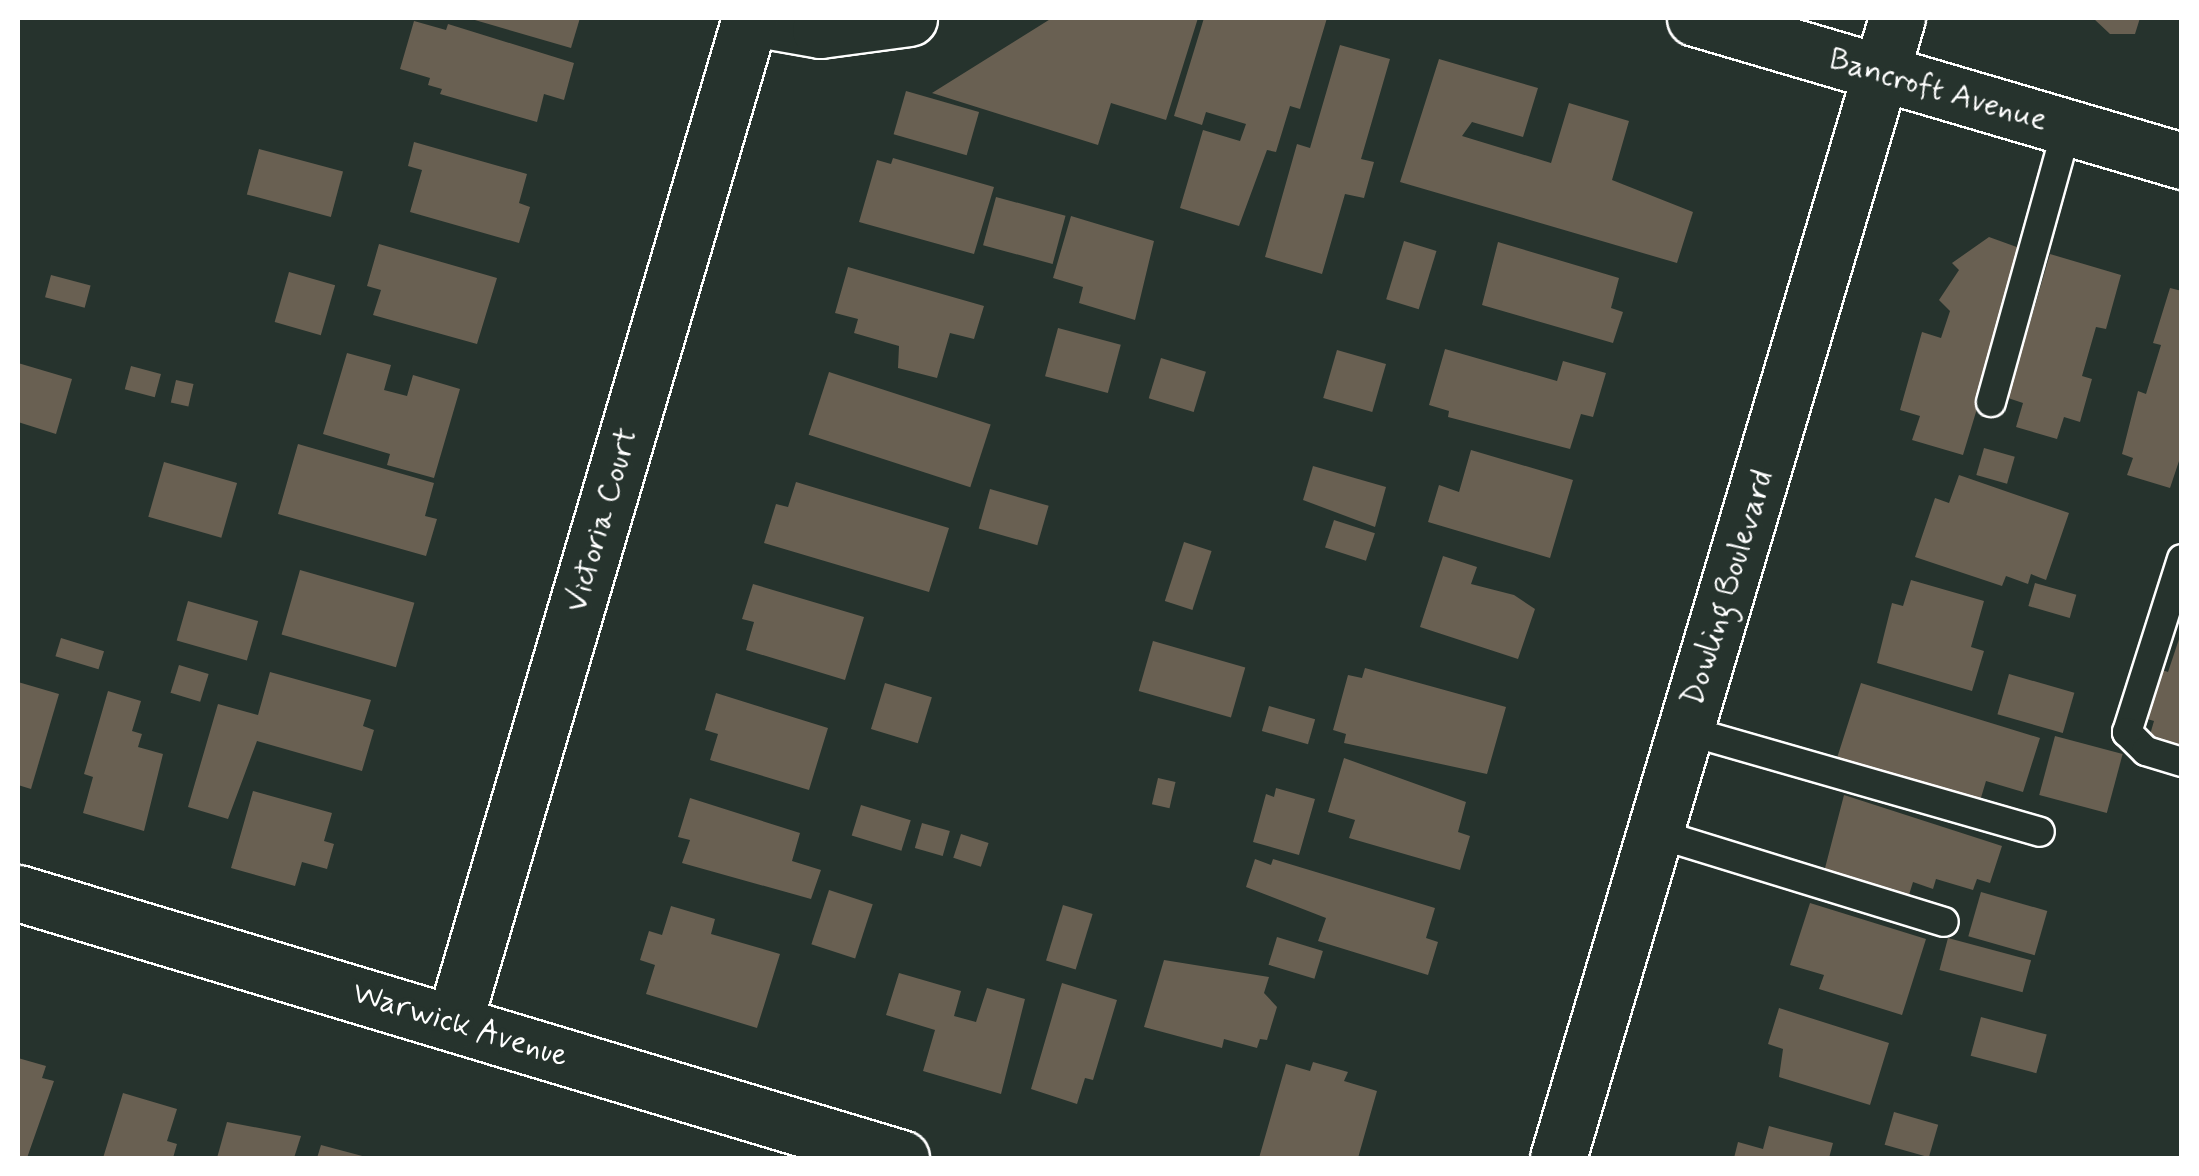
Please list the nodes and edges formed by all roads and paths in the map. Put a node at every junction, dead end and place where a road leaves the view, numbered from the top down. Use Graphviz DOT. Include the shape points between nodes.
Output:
graph roads {
  1 [pos="751,18"];
  2 [pos="909,18"];
  3 [pos="1695,18"];
  4 [pos="1897,18"];
  5 [pos="1880,74"];
  6 [pos="2067,128"];
  7 [pos="2182,162"];
  8 [pos="1991,402"];
  9 [pos="2182,559"];
  10 [pos="1686,730"];
  11 [pos="2182,762"];
  12 [pos="2040,832"];
  13 [pos="1654,834"];
  14 [pos="18,894"];
  15 [pos="1944,922"];
  16 [pos="454,1022"];
  17 [pos="901,1158"];
  18 [pos="1558,1158"];
  1 -- 2 [label="street" via="820,30"];
  1 -- 16 [label="street, Victoria Court"];
  3 -- 5 [label="street, Bancroft Avenue"];
  4 -- 5 [label="street, Dowling Boulevard"];
  5 -- 6 [label="street, Bancroft Avenue"];
  5 -- 10 [label="street, Dowling Boulevard"];
  6 -- 7 [label="street, Bancroft Avenue"];
  6 -- 8 [label="lane"];
  9 -- 11 [label="lane" via="2126,732 2146,751"];
  10 -- 12 [label="lane"];
  10 -- 13 [label="street, Dowling Boulevard"];
  13 -- 15 [label="lane"];
  13 -- 18 [label="street, Dowling Boulevard"];
  14 -- 16 [label="street, Warwick Avenue"];
  16 -- 17 [label="street, Warwick Avenue"];
}
